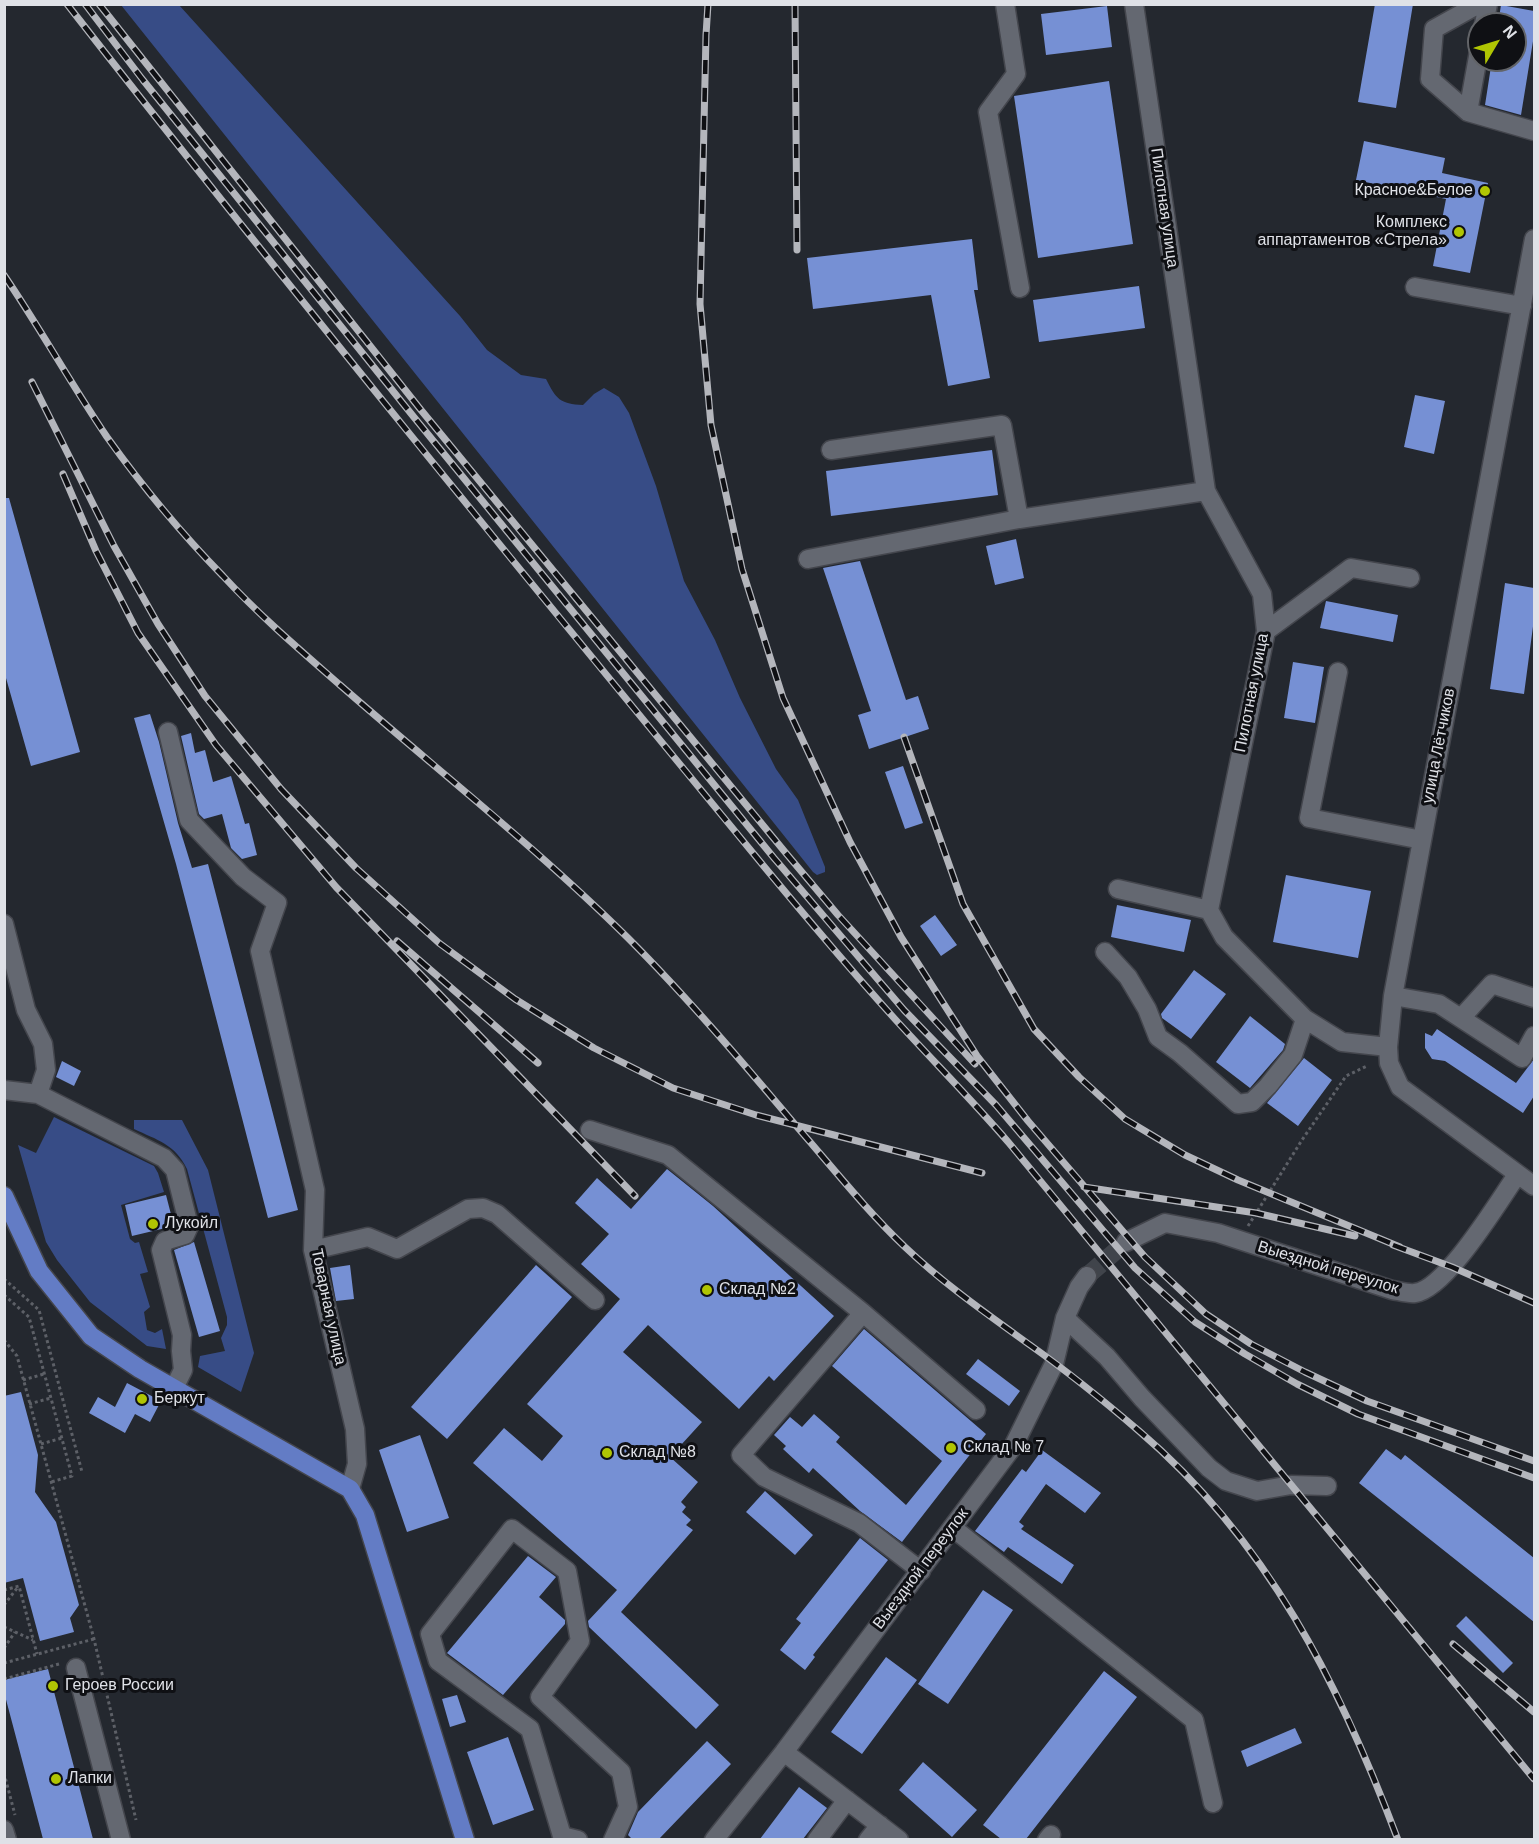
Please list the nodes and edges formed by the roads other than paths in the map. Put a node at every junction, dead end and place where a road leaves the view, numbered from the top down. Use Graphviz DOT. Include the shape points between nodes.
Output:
graph roads {
  1 [pos="1005,4"];
  2 [pos="1134,4"];
  3 [pos="1479,4"];
  4 [pos="1475,72"];
  5 [pos="1468,112"];
  6 [pos="1534,131"];
  7 [pos="1534,239"];
  8 [pos="1415,287"];
  9 [pos="1020,288"];
  10 [pos="1522,306"];
  11 [pos="831,450"];
  12 [pos="1206,491"];
  13 [pos="1019,519"];
  14 [pos="808,559"];
  15 [pos="1410,578"];
  16 [pos="1266,631"];
  17 [pos="1338,672"];
  18 [pos="168,732"];
  19 [pos="1422,840"];
  20 [pos="1118,889"];
  21 [pos="1209,910"];
  22 [pos="4,924"];
  23 [pos="1105,952"];
  24 [pos="1393,996"];
  25 [pos="1534,998"];
  26 [pos="1461,1018"];
  27 [pos="1305,1019"];
  28 [pos="1534,1035"];
  29 [pos="1388,1047"];
  30 [pos="4,1090"];
  31 [pos="38,1094"];
  32 [pos="590,1130"];
  33 [pos="1517,1175"];
  34 [pos="1534,1186"];
  35 [pos="4,1196"];
  36 [pos="1126,1242"];
  37 [pos="313,1250"];
  38 [pos="1087,1276"];
  39 [pos="595,1300"];
  40 [pos="863,1313"];
  41 [pos="1065,1318"];
  42 [pos="174,1388"];
  43 [pos="976,1410"];
  44 [pos="1327,1486"];
  45 [pos="350,1489"];
  46 [pos="952,1528"];
  47 [pos="921,1571"];
  48 [pos="76,1668"];
  49 [pos="784,1752"];
  50 [pos="847,1800"];
  51 [pos="1213,1803"];
  52 [pos="10,1824"];
  53 [pos="879,1825"];
  54 [pos="7,1839"];
  55 [pos="121,1839"];
  56 [pos="465,1839"];
  57 [pos="578,1839"];
  58 [pos="613,1839"];
  59 [pos="714,1839"];
  60 [pos="817,1839"];
  61 [pos="868,1839"];
  62 [pos="899,1839"];
  1 -- 9 [label="street" via="1016,74 988,112"];
  2 -- 12 [label="street, Пилотная улица"];
  3 -- 5 [label="street" via="1434,29 1430,79"];
  4 -- 5 [label="street"];
  5 -- 6 [label="street"];
  7 -- 10 [label="street, улица Лётчиков"];
  8 -- 10 [label="street"];
  10 -- 19 [label="street, улица Лётчиков"];
  11 -- 13 [label="street" via="1002,425"];
  12 -- 13 [label="street"];
  12 -- 16 [label="street, Пилотная улица" via="1262,594"];
  13 -- 14 [label="street"];
  15 -- 16 [label="street" via="1352,568"];
  16 -- 21 [label="street, Пилотная улица"];
  17 -- 19 [label="street" via="1309,818"];
  18 -- 37 [label="street, Товарная улица" via="189,820 243,877 277,903 260,951 315,1191"];
  19 -- 24 [label="street, улица Лётчиков"];
  20 -- 21 [label="street"];
  21 -- 27 [label="street" via="1224,937"];
  22 -- 31 [label="street" via="26,1010 43,1044 46,1070"];
  23 -- 27 [label="street" via="1128,976 1158,1037 1238,1104 1251,1102 1281,1071 1293,1055"];
  24 -- 26 [label="street" via="1439,1004"];
  24 -- 29 [label="street, улица Лётчиков"];
  25 -- 26 [label="street" via="1492,984"];
  26 -- 28 [label="street" via="1522,1058"];
  27 -- 29 [label="street" via="1342,1042"];
  29 -- 33 [label="street, улица Лётчиков" via="1389,1064 1400,1087"];
  30 -- 31 [label="street"];
  31 -- 42 [label="street" via="164,1158 175,1170 189,1226 184,1235 165,1241 161,1250 182,1335 183,1370"];
  32 -- 40 [label="street" via="668,1155"];
  33 -- 34 [label="street, улица Лётчиков"];
  33 -- 36 [label="street, Выездной переулок" via="1452,1267 1433,1286 1416,1293 1392,1290 1218,1233 1165,1223"];
  35 -- 42 [label="main road" via="39,1271 91,1336"];
  37 -- 39 [label="street" via="368,1237 397,1249 468,1209 483,1208 497,1214"];
  37 -- 45 [label="street, Товарная улица" via="355,1429 357,1464"];
  38 -- 41 [label="street, Выездной переулок"];
  40 -- 43 [label="street"];
  40 -- 47 [label="street" via="741,1455 764,1477 859,1523"];
  41 -- 44 [label="street" via="1226,1481 1257,1491 1291,1485"];
  41 -- 46 [label="street, Выездной переулок" via="1053,1364 1014,1445"];
  42 -- 45 [label="main road"];
  45 -- 56 [label="main road" via="371,1533"];
  46 -- 47 [label="street, Выездной переулок"];
  46 -- 51 [label="street" via="1194,1720"];
  47 -- 49 [label="street, Выездной переулок"];
  48 -- 55 [label="street"];
  49 -- 50 [label="street"];
  49 -- 59 [label="street, Выездной переулок"];
  50 -- 53 [label="street"];
  50 -- 60 [label="street"];
  52 -- 54 [label="street"];
  53 -- 61 [label="street"];
  53 -- 62 [label="street"];
  57 -- 58 [label="street" via="562,1836 530,1729 438,1661 430,1634 512,1528 567,1571 580,1641 540,1697 621,1772 628,1807"];
}
